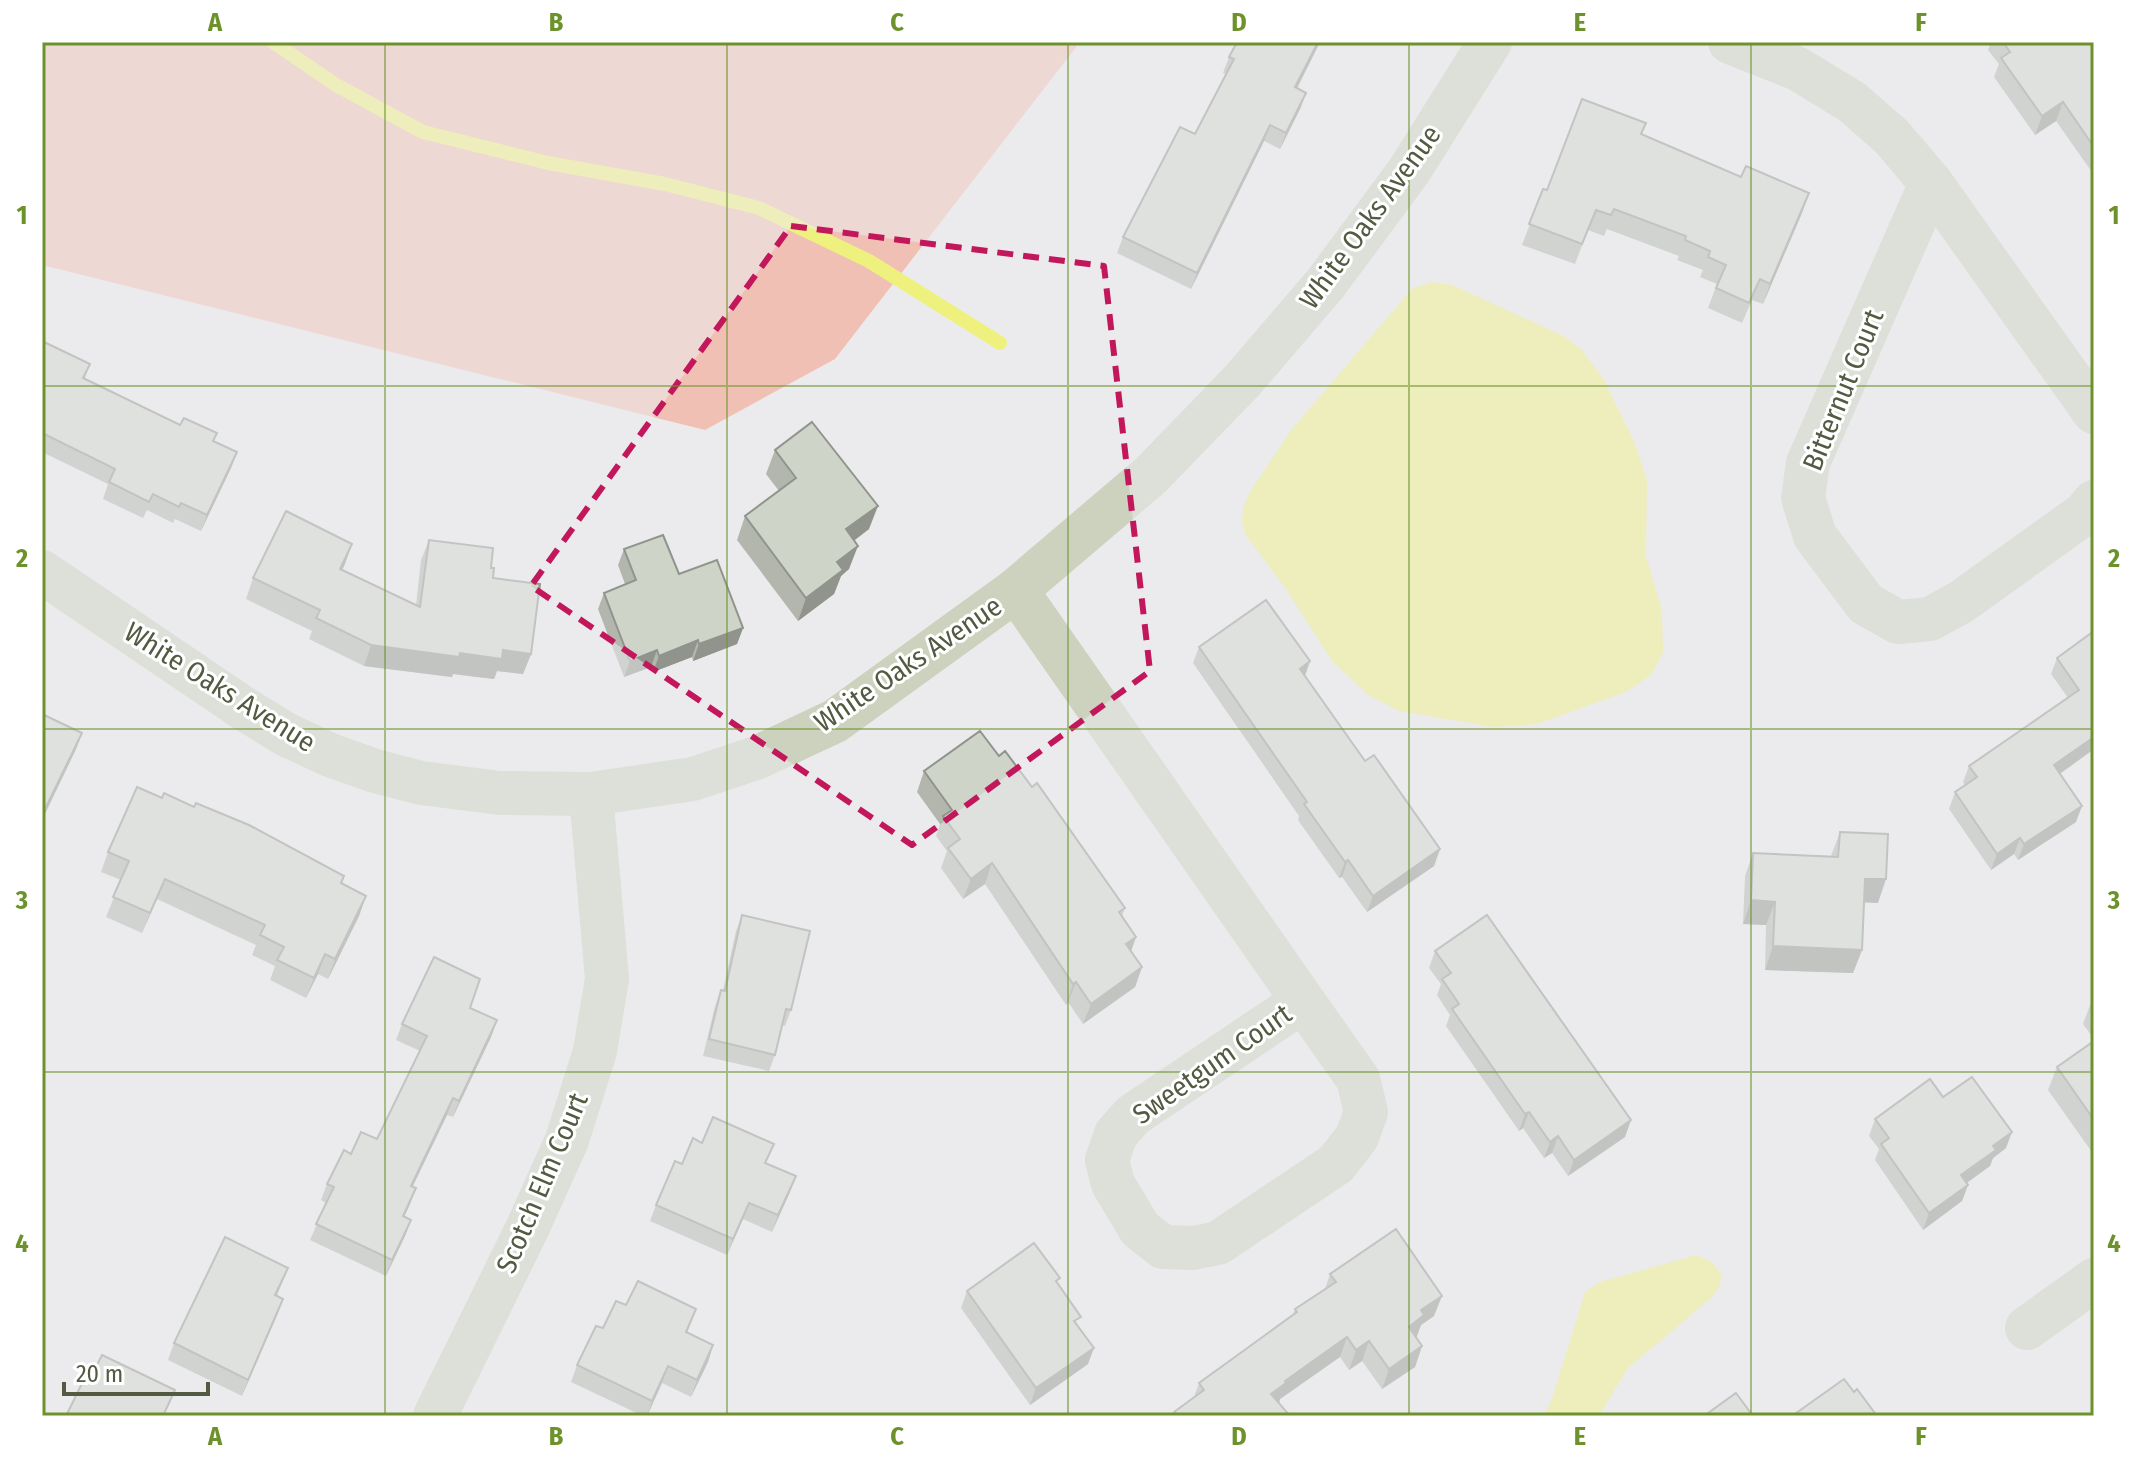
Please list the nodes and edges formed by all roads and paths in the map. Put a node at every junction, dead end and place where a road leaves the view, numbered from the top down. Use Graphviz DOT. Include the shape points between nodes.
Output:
graph roads {
  1 [pos="1490,42"];
  2 [pos="1730,42"];
  3 [pos="1931,183"];
  4 [pos="2094,412"];
  5 [pos="2094,502"];
  6 [pos="42,572"];
  7 [pos="1016,590"];
  8 [pos="591,794"];
  9 [pos="1303,1001"];
  10 [pos="2094,1280"];
  11 [pos="2027,1328"];
  12 [pos="435,1416"];
  1 -- 7 [label="street, White Oaks Avenue" via="1409,171 1326,283 1251,371 1151,475"];
  2 -- 3 [label="street" via="1798,69 1852,102 1892,137"];
  3 -- 4 [label="street"];
  3 -- 5 [label="street, Bitternut Court" via="1808,463 1803,498 1815,536 1866,604 1898,622 1930,619 1974,593"];
  6 -- 8 [label="street, White Oaks Avenue" via="243,708 330,755 421,783 500,793"];
  7 -- 8 [label="street, White Oaks Avenue" via="835,721 756,758 693,779"];
  7 -- 9 [label="street, Sweetgum Court"];
  8 -- 12 [label="street, Scotch Elm Court" via="607,979 595,1051 567,1140"];
  9 -- 9 [label="street, Sweetgum Court" via="1358,1079 1366,1112 1357,1137 1336,1164 1218,1243 1163,1247 1140,1229 1113,1184 1107,1160 1116,1134 1133,1115"];
  10 -- 11 [label="street"];
}
